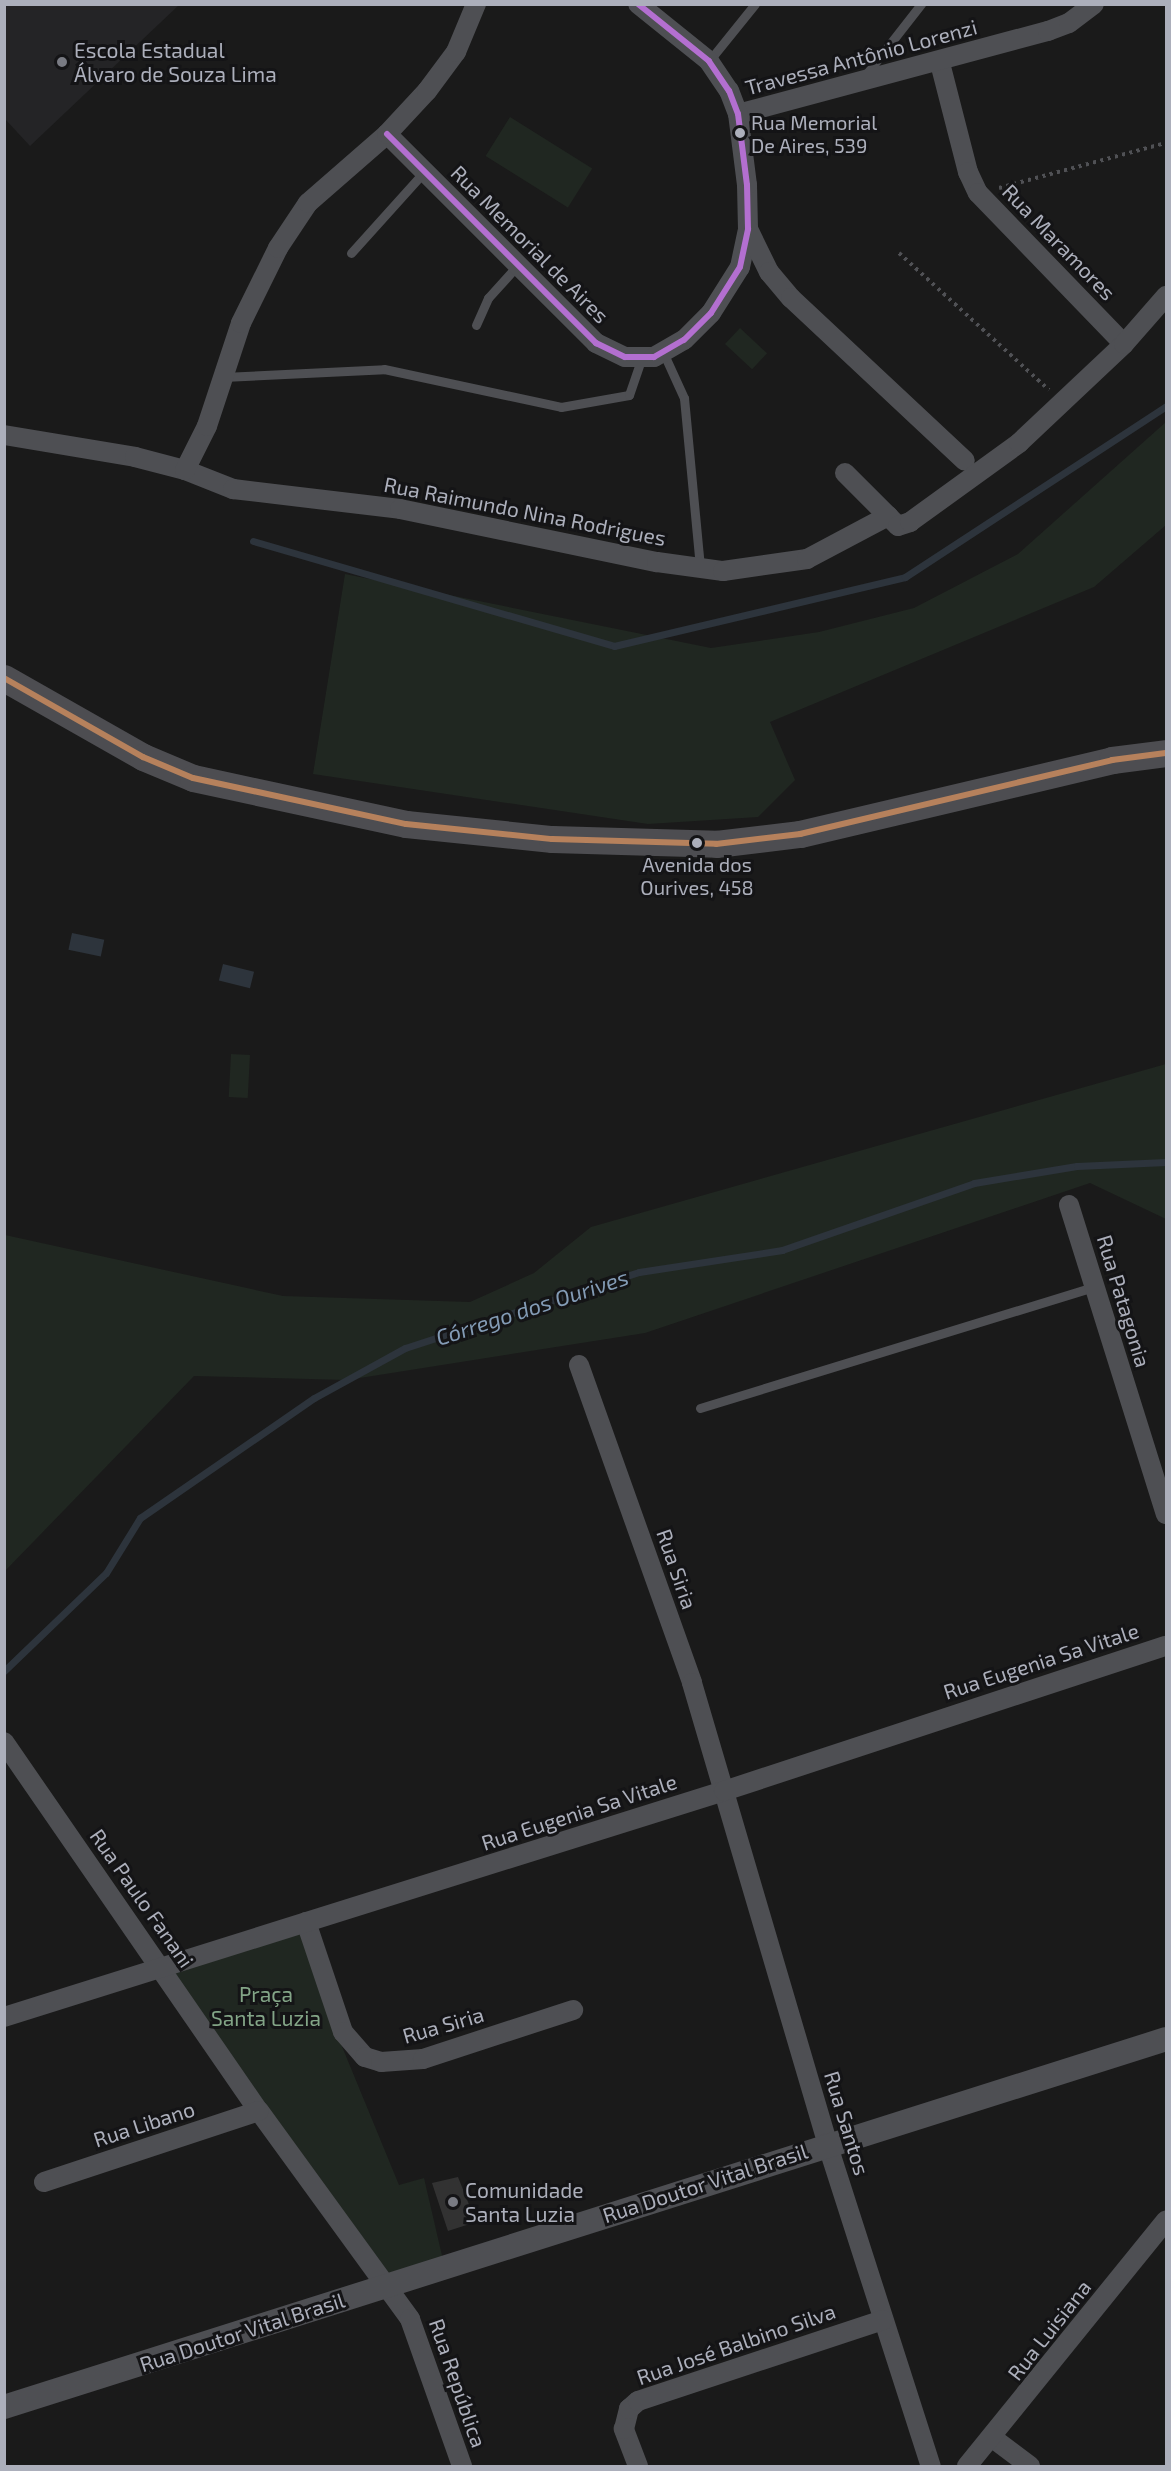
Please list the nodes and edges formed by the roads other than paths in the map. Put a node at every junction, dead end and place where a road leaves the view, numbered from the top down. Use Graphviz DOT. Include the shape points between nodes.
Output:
graph roads {
  1 [pos="476,4"];
  2 [pos="638,4"];
  3 [pos="755,4"];
  4 [pos="921,4"];
  5 [pos="1094,4"];
  6 [pos="709,62"];
  7 [pos="940,63"];
  8 [pos="857,86"];
  9 [pos="738,114"];
  10 [pos="387,134"];
  11 [pos="424,172"];
  12 [pos="748,229"];
  13 [pos="351,253"];
  14 [pos="516,267"];
  15 [pos="1167,296"];
  16 [pos="476,325"];
  17 [pos="1124,344"];
  18 [pos="663,352"];
  19 [pos="642,357"];
  20 [pos="223,377"];
  21 [pos="4,435"];
  22 [pos="965,461"];
  23 [pos="185,470"];
  24 [pos="845,472"];
  25 [pos="888,516"];
  26 [pos="700,567"];
  27 [pos="4,678"];
  28 [pos="1167,753"];
  29 [pos="1070,1205"];
  30 [pos="1094,1287"];
  31 [pos="579,1365"];
  32 [pos="700,1408"];
  33 [pos="1167,1514"];
  34 [pos="1167,1646"];
  35 [pos="4,1742"];
  36 [pos="724,1791"];
  37 [pos="306,1922"];
  38 [pos="161,1968"];
  39 [pos="573,2010"];
  40 [pos="4,2017"];
  41 [pos="1167,2039"];
  42 [pos="259,2111"];
  43 [pos="827,2143"];
  44 [pos="44,2182"];
  45 [pos="1167,2220"];
  46 [pos="388,2285"];
  47 [pos="883,2320"];
  48 [pos="4,2407"];
  49 [pos="994,2439"];
  50 [pos="462,2466"];
  51 [pos="638,2466"];
  52 [pos="932,2466"];
  53 [pos="967,2466"];
  54 [pos="1030,2466"];
  1 -- 10 [label="street" via="456,52"];
  2 -- 6 [label="street, Rua Memorial de Aires"];
  3 -- 6 [label="lane"];
  4 -- 8 [label="lane"];
  5 -- 7 [label="street, Travessa Antônio Lorenzi" via="1069,23"];
  6 -- 9 [label="street, Rua Memorial de Aires"];
  7 -- 8 [label="street, Travessa Antônio Lorenzi"];
  7 -- 17 [label="street, Rua Maramores" via="968,172 978,193"];
  8 -- 9 [label="street, Travessa Antônio Lorenzi"];
  9 -- 12 [label="street, Rua Memorial de Aires"];
  10 -- 11 [label="street, Rua Memorial de Aires"];
  10 -- 20 [label="street" via="308,203 284,239 241,323"];
  11 -- 13 [label="lane"];
  11 -- 14 [label="street, Rua Memorial de Aires"];
  12 -- 18 [label="street, Rua Memorial de Aires" via="740,267 711,313 684,340"];
  12 -- 22 [label="street" via="769,272 791,298"];
  14 -- 16 [label="lane" via="488,297"];
  14 -- 19 [label="street, Rua Memorial de Aires" via="596,343 625,357"];
  15 -- 17 [label="street"];
  17 -- 25 [label="street" via="1062,402 933,509 898,526"];
  18 -- 19 [label="street, Rua Memorial de Aires"];
  18 -- 26 [label="lane" via="684,398"];
  19 -- 20 [label="lane" via="629,396 561,407 384,369"];
  20 -- 23 [label="street" via="207,426"];
  21 -- 23 [label="street, Rua Raimundo Nina Rodrigues"];
  23 -- 26 [label="street, Rua Raimundo Nina Rodrigues" via="233,489 400,509 657,562"];
  24 -- 25 [label="street"];
  25 -- 26 [label="street, Rua Raimundo Nina Rodrigues" via="807,559 766,568 723,571"];
  27 -- 28 [label="main road" via="143,757 193,778 406,824 576,841 716,844 800,834 1112,760"];
  29 -- 30 [label="street, Rua Patagonia"];
  30 -- 32 [label="lane"];
  30 -- 33 [label="street, Rua Patagonia"];
  31 -- 36 [label="street, Rua Siria" via="692,1683"];
  34 -- 36 [label="street, Rua Eugenia Sa Vitale"];
  35 -- 38 [label="street, Rua Paulo Fanani"];
  36 -- 37 [label="street, Rua Eugenia Sa Vitale"];
  36 -- 43 [label="street, Rua Santos"];
  37 -- 38 [label="street, Rua Eugenia Sa Vitale"];
  37 -- 39 [label="street, Rua Siria" via="343,2032 365,2057 381,2062 423,2059"];
  38 -- 40 [label="street, Rua Eugenia Sa Vitale"];
  38 -- 42 [label="street, Rua Paulo Fanani"];
  41 -- 43 [label="street, Rua Doutor Vital Brasil"];
  42 -- 44 [label="street, Rua Libano"];
  42 -- 46 [label="street, Rua Paulo Fanani"];
  43 -- 46 [label="street, Rua Doutor Vital Brasil"];
  43 -- 47 [label="street, Rua Santos"];
  45 -- 49 [label="street, Rua Luisiana"];
  46 -- 48 [label="street, Rua Doutor Vital Brasil"];
  46 -- 50 [label="street, Rua República" via="410,2319 428,2362"];
  47 -- 51 [label="street, Rua José Balbino Silva" via="638,2401 629,2409 624,2429"];
  47 -- 52 [label="street, Rua Santos"];
  49 -- 53 [label="street, Rua Luisiana"];
  49 -- 54 [label="street"];
}
